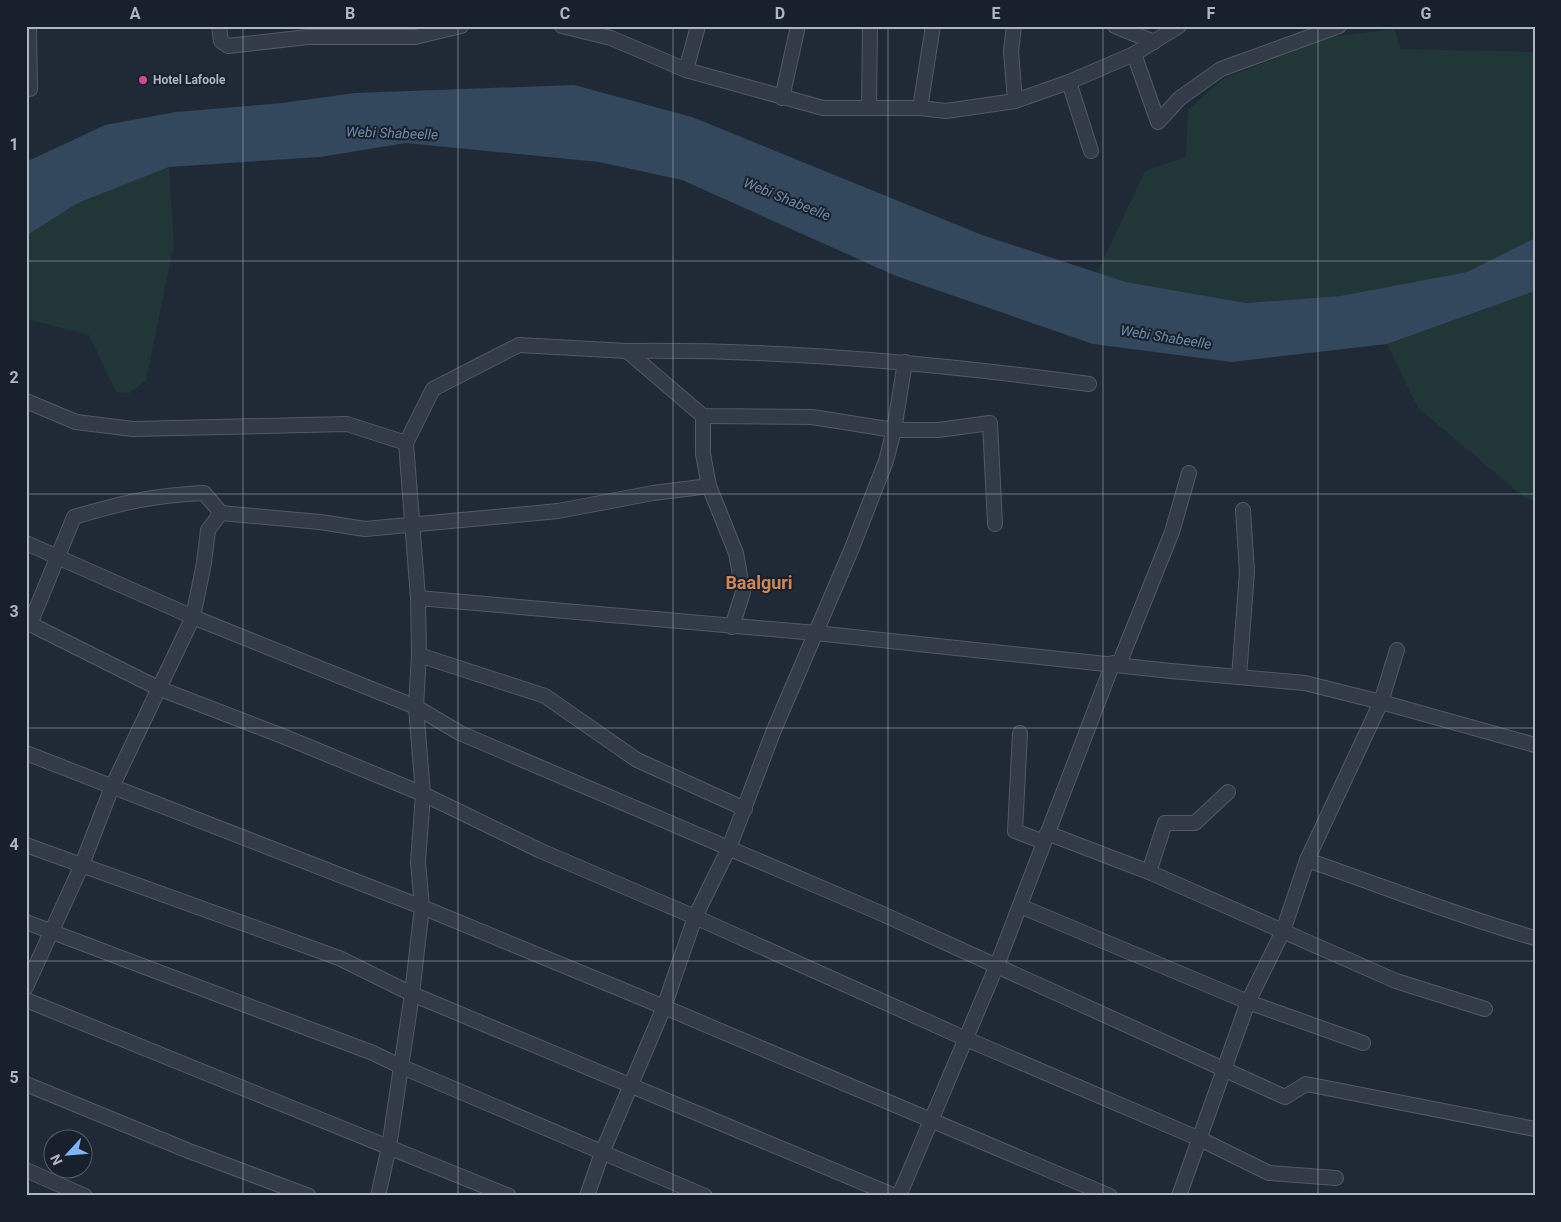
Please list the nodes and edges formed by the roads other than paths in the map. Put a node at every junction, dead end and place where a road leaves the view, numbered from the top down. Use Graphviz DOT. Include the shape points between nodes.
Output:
graph roads {
  1 [pos="29,26"];
  2 [pos="219,26"];
  3 [pos="461,26"];
  4 [pos="562,26"];
  5 [pos="698,26"];
  6 [pos="798,26"];
  7 [pos="870,26"];
  8 [pos="933,26"];
  9 [pos="1014,26"];
  10 [pos="1114,26"];
  11 [pos="1179,26"];
  12 [pos="1339,26"];
  13 [pos="612,32"];
  14 [pos="1154,42"];
  15 [pos="1134,54"];
  16 [pos="686,70"];
  17 [pos="1070,82"];
  18 [pos="30,88"];
  19 [pos="782,98"];
  20 [pos="1015,101"];
  21 [pos="869,108"];
  22 [pos="920,108"];
  23 [pos="1091,151"];
  24 [pos="627,351"];
  25 [pos="905,362"];
  26 [pos="1089,384"];
  27 [pos="26,401"];
  28 [pos="703,416"];
  29 [pos="894,430"];
  30 [pos="406,443"];
  31 [pos="1189,473"];
  32 [pos="710,486"];
  33 [pos="1243,510"];
  34 [pos="221,513"];
  35 [pos="995,524"];
  36 [pos="411,525"];
  37 [pos="26,543"];
  38 [pos="58,555"];
  39 [pos="418,598"];
  40 [pos="193,617"];
  41 [pos="28,623"];
  42 [pos="732,627"];
  43 [pos="816,633"];
  44 [pos="1397,650"];
  45 [pos="419,655"];
  46 [pos="1116,664"];
  47 [pos="1239,677"];
  48 [pos="158,688"];
  49 [pos="1381,702"];
  50 [pos="416,707"];
  51 [pos="1020,733"];
  52 [pos="1535,745"];
  53 [pos="26,753"];
  54 [pos="112,787"];
  55 [pos="1228,792"];
  56 [pos="423,794"];
  57 [pos="745,809"];
  58 [pos="1045,838"];
  59 [pos="26,845"];
  60 [pos="729,848"];
  61 [pos="1307,860"];
  62 [pos="81,867"];
  63 [pos="1149,872"];
  64 [pos="1020,906"];
  65 [pos="422,908"];
  66 [pos="695,917"];
  67 [pos="26,922"];
  68 [pos="1283,931"];
  69 [pos="51,932"];
  70 [pos="1535,938"];
  71 [pos="997,965"];
  72 [pos="26,987"];
  73 [pos="412,994"];
  74 [pos="26,1000"];
  75 [pos="1248,1002"];
  76 [pos="664,1007"];
  77 [pos="1484,1009"];
  78 [pos="964,1038"];
  79 [pos="1363,1043"];
  80 [pos="400,1066"];
  81 [pos="1226,1070"];
  82 [pos="26,1084"];
  83 [pos="631,1084"];
  84 [pos="929,1120"];
  85 [pos="1535,1129"];
  86 [pos="1200,1138"];
  87 [pos="389,1147"];
  88 [pos="602,1153"];
  89 [pos="26,1170"];
  90 [pos="1336,1178"];
  91 [pos="85,1196"];
  92 [pos="309,1196"];
  93 [pos="378,1196"];
  94 [pos="510,1196"];
  95 [pos="587,1196"];
  96 [pos="705,1196"];
  97 [pos="897,1196"];
  98 [pos="1110,1196"];
  99 [pos="1179,1196"];
  1 -- 18 [label="street"];
  2 -- 3 [label="street" via="221,41 228,46 308,37 415,37"];
  4 -- 13 [label="street"];
  5 -- 16 [label="street"];
  6 -- 19 [label="street"];
  7 -- 21 [label="street"];
  8 -- 22 [label="street"];
  9 -- 20 [label="street" via="1011,50"];
  10 -- 14 [label="street"];
  11 -- 14 [label="street"];
  12 -- 15 [label="street" via="1221,69 1180,98 1158,122"];
  13 -- 16 [label="street"];
  14 -- 15 [label="street"];
  15 -- 17 [label="street"];
  16 -- 19 [label="street"];
  17 -- 20 [label="street"];
  17 -- 23 [label="street"];
  19 -- 21 [label="street" via="822,108"];
  20 -- 22 [label="street" via="946,111"];
  21 -- 22 [label="street"];
  24 -- 25 [label="street" via="712,350"];
  24 -- 28 [label="street"];
  24 -- 30 [label="street" via="519,345 433,388"];
  25 -- 26 [label="street"];
  25 -- 29 [label="street"];
  27 -- 30 [label="street" via="76,422 132,429 347,424"];
  28 -- 29 [label="street" via="812,417"];
  28 -- 32 [label="street" via="703,454"];
  29 -- 35 [label="street" via="938,430 990,423"];
  29 -- 43 [label="street" via="886,461"];
  30 -- 36 [label="street"];
  31 -- 46 [label="street" via="1172,532"];
  32 -- 36 [label="street" via="652,493 558,511"];
  32 -- 42 [label="street" via="736,553 743,592"];
  33 -- 47 [label="street" via="1247,572"];
  34 -- 36 [label="street" via="365,529"];
  34 -- 38 [label="street" via="204,493 161,495 116,504 74,517"];
  34 -- 40 [label="street" via="208,530"];
  36 -- 39 [label="street"];
  37 -- 38 [label="street"];
  38 -- 40 [label="street"];
  38 -- 41 [label="street"];
  39 -- 42 [label="street"];
  39 -- 45 [label="street"];
  40 -- 48 [label="street"];
  40 -- 50 [label="street"];
  41 -- 48 [label="street"];
  42 -- 43 [label="street"];
  43 -- 46 [label="street"];
  43 -- 57 [label="street" via="774,730"];
  44 -- 49 [label="street"];
  45 -- 50 [label="street"];
  45 -- 57 [label="street" via="545,696 636,760"];
  46 -- 47 [label="street"];
  46 -- 58 [label="street"];
  47 -- 49 [label="street" via="1305,683"];
  48 -- 54 [label="street"];
  48 -- 56 [label="street"];
  49 -- 52 [label="street"];
  49 -- 61 [label="street"];
  50 -- 56 [label="street"];
  50 -- 60 [label="street" via="460,733"];
  51 -- 58 [label="street" via="1016,831"];
  53 -- 54 [label="street"];
  54 -- 62 [label="street"];
  54 -- 65 [label="street"];
  55 -- 63 [label="street" via="1195,823 1165,822"];
  56 -- 65 [label="street" via="418,862"];
  56 -- 66 [label="street" via="540,850"];
  57 -- 60 [label="street"];
  58 -- 63 [label="street"];
  58 -- 64 [label="street"];
  59 -- 62 [label="street"];
  60 -- 66 [label="street"];
  60 -- 71 [label="street"];
  61 -- 68 [label="street"];
  61 -- 70 [label="street" via="1465,918"];
  62 -- 69 [label="street"];
  62 -- 73 [label="street" via="339,958"];
  63 -- 68 [label="street"];
  64 -- 71 [label="street"];
  64 -- 75 [label="street"];
  65 -- 73 [label="street"];
  65 -- 76 [label="street"];
  66 -- 76 [label="street"];
  66 -- 78 [label="street"];
  67 -- 69 [label="street"];
  68 -- 75 [label="street"];
  68 -- 77 [label="street" via="1396,981"];
  69 -- 72 [label="street"];
  69 -- 80 [label="street"];
  71 -- 78 [label="street"];
  71 -- 81 [label="street"];
  73 -- 80 [label="street"];
  73 -- 83 [label="street"];
  74 -- 87 [label="street"];
  75 -- 79 [label="street"];
  75 -- 81 [label="street"];
  76 -- 83 [label="street"];
  76 -- 84 [label="street"];
  78 -- 84 [label="street"];
  78 -- 86 [label="street"];
  80 -- 87 [label="street"];
  80 -- 88 [label="street"];
  81 -- 85 [label="street" via="1285,1097 1306,1084"];
  81 -- 86 [label="street"];
  82 -- 92 [label="street"];
  83 -- 88 [label="street"];
  83 -- 97 [label="street"];
  84 -- 97 [label="street"];
  84 -- 98 [label="street"];
  86 -- 90 [label="street" via="1269,1173"];
  86 -- 99 [label="street"];
  87 -- 93 [label="street"];
  87 -- 94 [label="street"];
  88 -- 95 [label="street"];
  88 -- 96 [label="street"];
  89 -- 91 [label="street"];
}
